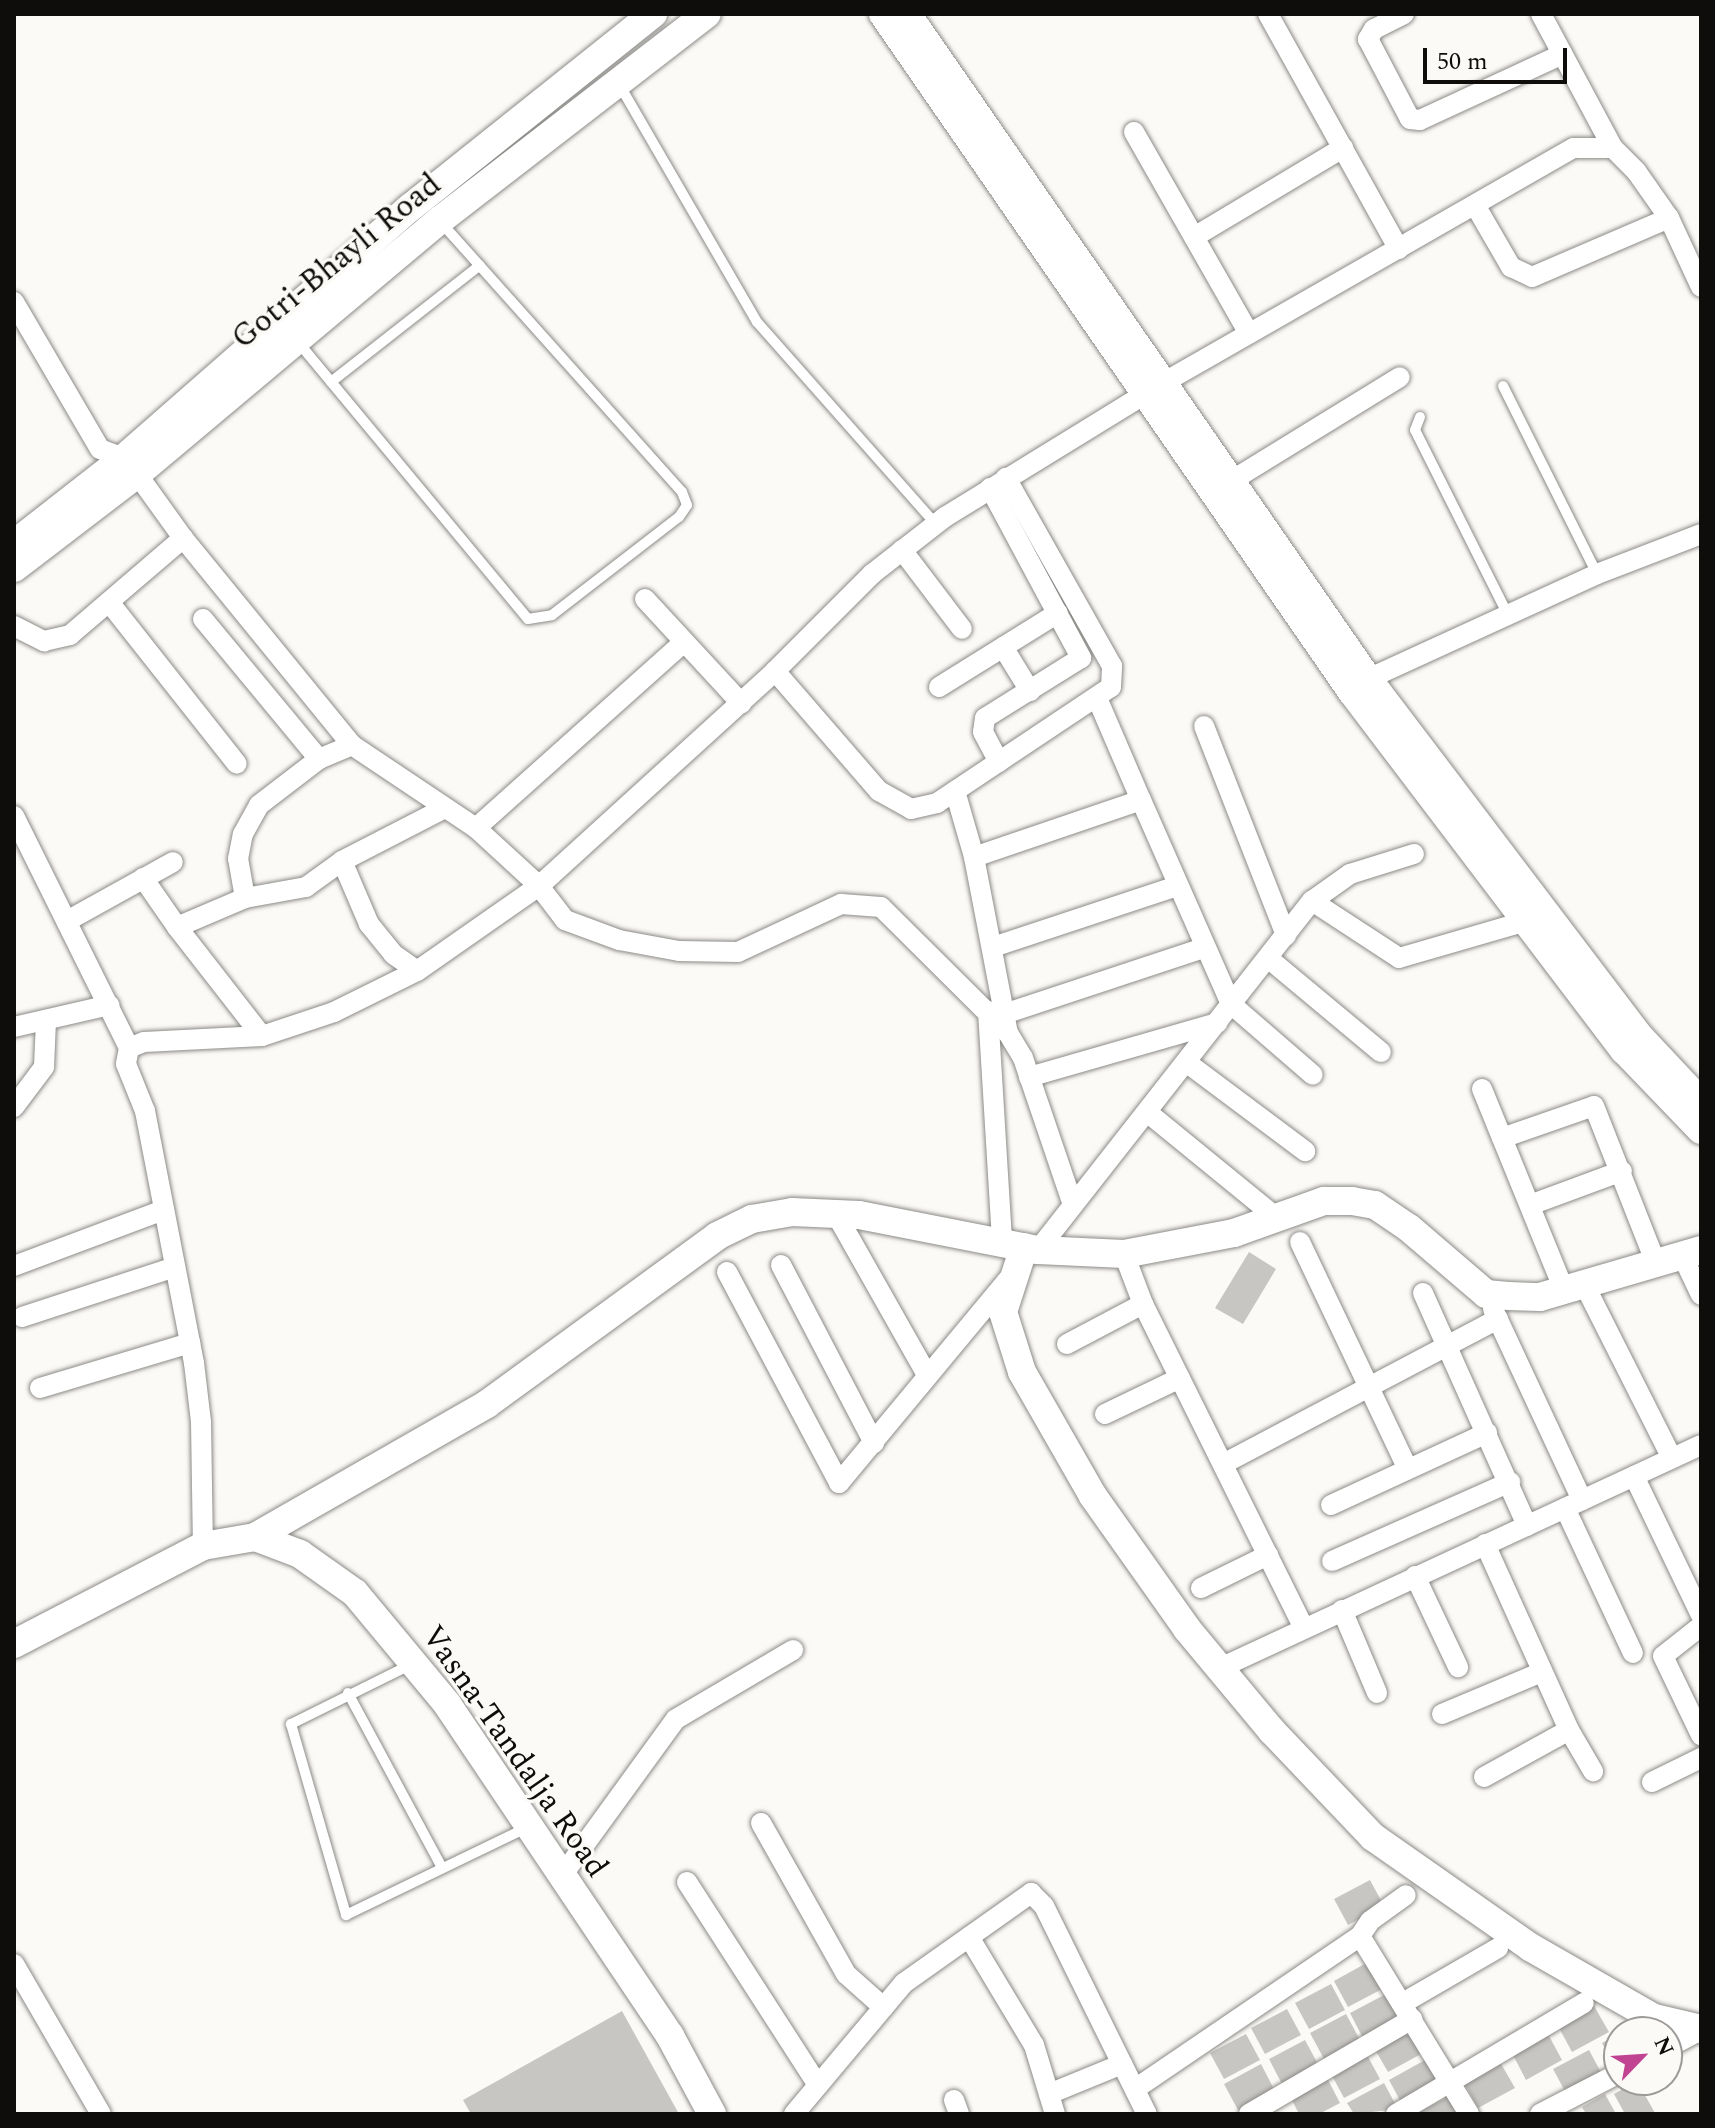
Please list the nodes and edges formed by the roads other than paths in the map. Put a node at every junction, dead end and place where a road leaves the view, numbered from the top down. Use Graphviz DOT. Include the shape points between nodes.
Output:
graph roads {
  1 [pos="653,14"];
  2 [pos="707,14"];
  3 [pos="883,14"];
  4 [pos="907,14"];
  5 [pos="1268,14"];
  6 [pos="1404,14"];
  7 [pos="1541,14"];
  8 [pos="1563,54"];
  9 [pos="618,82"];
  10 [pos="1134,132"];
  11 [pos="1343,148"];
  12 [pos="1613,148"];
  13 [pos="1475,205"];
  14 [pos="1669,218"];
  15 [pos="440,220"];
  16 [pos="1194,237"];
  17 [pos="1399,249"];
  18 [pos="480,265"];
  19 [pos="1701,287"];
  20 [pos="14,302"];
  21 [pos="1249,334"];
  22 [pos="295,339"];
  23 [pos="1400,377"];
  24 [pos="331,382"];
  25 [pos="1503,386"];
  26 [pos="1155,389"];
  27 [pos="1420,417"];
  28 [pos="130,466"];
  29 [pos="1231,481"];
  30 [pos="998,483"];
  31 [pos="936,524"];
  32 [pos="1701,534"];
  33 [pos="183,538"];
  34 [pos="14,544"];
  35 [pos="902,550"];
  36 [pos="14,568"];
  37 [pos="1597,574"];
  38 [pos="645,599"];
  39 [pos="109,602"];
  40 [pos="1058,613"];
  41 [pos="1508,615"];
  42 [pos="203,619"];
  43 [pos="14,626"];
  44 [pos="962,629"];
  45 [pos="684,642"];
  46 [pos="1003,647"];
  47 [pos="775,671"];
  48 [pos="1368,679"];
  49 [pos="939,687"];
  50 [pos="1030,691"];
  51 [pos="1097,698"];
  52 [pos="741,703"];
  53 [pos="1204,726"];
  54 [pos="352,745"];
  55 [pos="319,759"];
  56 [pos="999,762"];
  57 [pos="237,764"];
  58 [pos="955,791"];
  59 [pos="1141,800"];
  60 [pos="445,808"];
  61 [pos="14,816"];
  62 [pos="476,828"];
  63 [pos="1414,854"];
  64 [pos="974,857"];
  65 [pos="342,861"];
  66 [pos="173,862"];
  67 [pos="143,878"];
  68 [pos="539,886"];
  69 [pos="1177,886"];
  70 [pos="245,898"];
  71 [pos="1312,901"];
  72 [pos="1536,918"];
  73 [pos="67,921"];
  74 [pos="177,927"];
  75 [pos="1286,935"];
  76 [pos="993,947"];
  77 [pos="1204,948"];
  78 [pos="1268,958"];
  79 [pos="417,971"];
  80 [pos="1231,1004"];
  81 [pos="110,1005"];
  82 [pos="1001,1019"];
  83 [pos="46,1021"];
  84 [pos="1217,1023"];
  85 [pos="14,1027"];
  86 [pos="262,1036"];
  87 [pos="129,1048"];
  88 [pos="1381,1052"];
  89 [pos="1186,1062"];
  90 [pos="1313,1075"];
  91 [pos="1029,1077"];
  92 [pos="1482,1089"];
  93 [pos="1701,1102"];
  94 [pos="14,1107"];
  95 [pos="1147,1112"];
  96 [pos="1701,1130"];
  97 [pos="1502,1138"];
  98 [pos="1305,1151"];
  99 [pos="1622,1171"];
  100 [pos="1073,1205"];
  101 [pos="1530,1205"];
  102 [pos="164,1210"];
  103 [pos="836,1214"];
  104 [pos="1277,1218"];
  105 [pos="1300,1242"];
  106 [pos="1021,1246"];
  107 [pos="1124,1254"];
  108 [pos="1680,1256"];
  109 [pos="781,1265"];
  110 [pos="14,1266"];
  111 [pos="175,1267"];
  112 [pos="727,1272"];
  113 [pos="1010,1277"];
  114 [pos="1574,1287"];
  115 [pos="1423,1293"];
  116 [pos="1701,1295"];
  117 [pos="1143,1304"];
  118 [pos="1492,1307"];
  119 [pos="22,1317"];
  120 [pos="190,1343"];
  121 [pos="1067,1344"];
  122 [pos="1447,1345"];
  123 [pos="927,1375"];
  124 [pos="1180,1378"];
  125 [pos="40,1388"];
  126 [pos="1369,1388"];
  127 [pos="1105,1414"];
  128 [pos="1487,1433"];
  129 [pos="874,1443"];
  130 [pos="1701,1445"];
  131 [pos="1672,1458"];
  132 [pos="1223,1464"];
  133 [pos="1408,1469"];
  134 [pos="1634,1476"];
  135 [pos="1510,1482"];
  136 [pos="1573,1504"];
  137 [pos="1331,1505"];
  138 [pos="1527,1526"];
  139 [pos="255,1537"];
  140 [pos="1485,1544"];
  141 [pos="203,1546"];
  142 [pos="1268,1555"];
  143 [pos="1332,1561"];
  144 [pos="1415,1576"];
  145 [pos="1201,1588"];
  146 [pos="1342,1610"];
  147 [pos="1701,1615"];
  148 [pos="1701,1626"];
  149 [pos="1304,1628"];
  150 [pos="14,1644"];
  151 [pos="793,1650"];
  152 [pos="1633,1653"];
  153 [pos="414,1663"];
  154 [pos="1458,1667"];
  155 [pos="1218,1669"];
  156 [pos="1542,1672"];
  157 [pos="348,1693"];
  158 [pos="1377,1693"];
  159 [pos="1442,1714"];
  160 [pos="1569,1730"];
  161 [pos="1701,1735"];
  162 [pos="1701,1758"];
  163 [pos="1593,1771"];
  164 [pos="1484,1777"];
  165 [pos="1652,1782"];
  166 [pos="761,1823"];
  167 [pos="528,1827"];
  168 [pos="441,1866"];
  169 [pos="561,1877"];
  170 [pos="687,1882"];
  171 [pos="1406,1895"];
  172 [pos="1360,1936"];
  173 [pos="969,1937"];
  174 [pos="1498,1948"];
  175 [pos="14,1964"];
  176 [pos="1584,2003"];
  177 [pos="883,2007"];
  178 [pos="1408,2011"];
  179 [pos="1701,2029"];
  180 [pos="1683,2039"];
  181 [pos="1122,2064"];
  182 [pos="1603,2081"];
  183 [pos="1450,2084"];
  184 [pos="818,2085"];
  185 [pos="1135,2089"];
  186 [pos="1052,2104"];
  187 [pos="101,2114"];
  188 [pos="712,2114"];
  189 [pos="794,2114"];
  190 [pos="1147,2114"];
  191 [pos="1249,2114"];
  192 [pos="1396,2114"];
  193 [pos="1469,2114"];
  194 [pos="1540,2114"];
  1 -- 28 [label="street, Gotri-Bhayli Road" via="411,207"];
  2 -- 9 [label="street, Gotri-Bhayli Road"];
  3 -- 26 [label="street"];
  4 -- 26 [label="street"];
  5 -- 11 [label="street"];
  6 -- 8 [label="street" via="1374,29 1368,39 1410,119 1420,120"];
  7 -- 8 [label="street"];
  8 -- 12 [label="street"];
  9 -- 15 [label="street, Gotri-Bhayli Road"];
  9 -- 31 [label="lane" via="757,322"];
  10 -- 16 [label="street"];
  11 -- 16 [label="street"];
  11 -- 17 [label="street"];
  12 -- 13 [label="street" via="1574,148"];
  12 -- 14 [label="street"];
  13 -- 14 [label="street" via="1511,267 1532,277"];
  13 -- 17 [label="street"];
  14 -- 19 [label="street"];
  15 -- 18 [label="lane"];
  15 -- 22 [label="street, Gotri-Bhayli Road"];
  16 -- 21 [label="street"];
  17 -- 21 [label="street"];
  18 -- 24 [label="lane"];
  18 -- 24 [label="lane" via="682,492 687,505 679,517 552,615 528,619"];
  20 -- 28 [label="street" via="100,449"];
  21 -- 26 [label="street"];
  22 -- 24 [label="lane"];
  22 -- 28 [label="street, Gotri-Bhayli Road"];
  23 -- 29 [label="street"];
  25 -- 37 [label="lane"];
  26 -- 29 [label="street"];
  26 -- 30 [label="street"];
  26 -- 72 [label="street" via="1352,692"];
  27 -- 41 [label="lane" via="1415,430"];
  28 -- 33 [label="street"];
  28 -- 34 [label="street, Gotri-Bhayli Road"];
  28 -- 36 [label="street, Gotri-Bhayli Road"];
  29 -- 48 [label="street"];
  30 -- 31 [label="street"];
  30 -- 40 [label="street"];
  30 -- 51 [label="street" via="1112,666 1111,687"];
  31 -- 35 [label="street"];
  32 -- 37 [label="street"];
  33 -- 39 [label="street"];
  33 -- 54 [label="street"];
  35 -- 44 [label="street"];
  35 -- 47 [label="street"];
  37 -- 41 [label="street"];
  38 -- 45 [label="street"];
  39 -- 43 [label="street" via="57,641 30,636"];
  39 -- 57 [label="street"];
  40 -- 46 [label="street"];
  40 -- 50 [label="street" via="1081,658"];
  41 -- 48 [label="street"];
  42 -- 55 [label="street"];
  45 -- 52 [label="street"];
  45 -- 62 [label="street"];
  46 -- 49 [label="street"];
  46 -- 50 [label="street"];
  47 -- 52 [label="street"];
  47 -- 58 [label="street" via="894,804 911,809 937,803"];
  48 -- 72 [label="street"];
  50 -- 56 [label="street" via="981,724"];
  51 -- 56 [label="street"];
  51 -- 59 [label="street"];
  52 -- 68 [label="street"];
  53 -- 75 [label="street"];
  54 -- 55 [label="street"];
  54 -- 60 [label="street"];
  55 -- 70 [label="street" via="259,805 243,834 238,859"];
  56 -- 58 [label="street"];
  58 -- 64 [label="street"];
  59 -- 64 [label="street"];
  59 -- 69 [label="street"];
  60 -- 62 [label="street"];
  60 -- 65 [label="street"];
  61 -- 73 [label="street"];
  62 -- 68 [label="street"];
  63 -- 71 [label="street" via="1350,874"];
  64 -- 76 [label="street"];
  65 -- 70 [label="street" via="306,887"];
  65 -- 79 [label="street" via="369,924 393,954"];
  66 -- 67 [label="street"];
  67 -- 73 [label="street"];
  67 -- 74 [label="street"];
  68 -- 79 [label="street"];
  68 -- 82 [label="street" via="565,920 619,940 679,951 738,952 841,904 881,907"];
  69 -- 76 [label="street"];
  69 -- 77 [label="street"];
  70 -- 74 [label="street"];
  71 -- 72 [label="street" via="1399,958"];
  71 -- 75 [label="street"];
  72 -- 93 [label="street"];
  72 -- 96 [label="street" via="1624,1050"];
  73 -- 81 [label="street"];
  74 -- 86 [label="street"];
  75 -- 78 [label="street"];
  76 -- 82 [label="street"];
  77 -- 80 [label="street"];
  77 -- 82 [label="street"];
  78 -- 80 [label="street"];
  78 -- 88 [label="street"];
  79 -- 86 [label="street" via="334,1012"];
  80 -- 84 [label="street"];
  80 -- 90 [label="street"];
  81 -- 83 [label="street"];
  81 -- 87 [label="street"];
  82 -- 91 [label="street"];
  82 -- 106 [label="street"];
  83 -- 85 [label="street"];
  83 -- 94 [label="street" via="44,1067"];
  84 -- 89 [label="street"];
  84 -- 91 [label="street"];
  86 -- 87 [label="street" via="144,1042"];
  87 -- 102 [label="street" via="126,1064 145,1111"];
  89 -- 95 [label="street"];
  89 -- 98 [label="street"];
  91 -- 100 [label="street"];
  92 -- 97 [label="street"];
  95 -- 100 [label="street"];
  95 -- 104 [label="street"];
  97 -- 99 [label="street" via="1594,1106"];
  97 -- 101 [label="street"];
  99 -- 101 [label="street"];
  99 -- 108 [label="street"];
  100 -- 106 [label="street"];
  101 -- 114 [label="street"];
  102 -- 110 [label="street"];
  102 -- 111 [label="street"];
  103 -- 106 [label="street"];
  103 -- 123 [label="street"];
  103 -- 139 [label="street" via="792,1212 752,1219 717,1236 487,1404"];
  104 -- 107 [label="street" via="1179,1246"];
  104 -- 118 [label="street" via="1324,1201 1375,1205"];
  105 -- 126 [label="street"];
  106 -- 107 [label="street"];
  106 -- 113 [label="street"];
  107 -- 117 [label="street"];
  108 -- 114 [label="street"];
  108 -- 116 [label="street"];
  109 -- 129 [label="street"];
  111 -- 119 [label="street"];
  111 -- 120 [label="street"];
  112 -- 129 [label="street" via="839,1483"];
  113 -- 123 [label="street"];
  113 -- 155 [label="street" via="1003,1312 1022,1372 1093,1496"];
  114 -- 118 [label="street"];
  114 -- 131 [label="street"];
  115 -- 122 [label="street"];
  117 -- 121 [label="street"];
  117 -- 124 [label="street"];
  118 -- 122 [label="street"];
  118 -- 136 [label="street"];
  120 -- 125 [label="street"];
  120 -- 141 [label="street" via="201,1422"];
  122 -- 126 [label="street"];
  122 -- 128 [label="street"];
  123 -- 129 [label="street"];
  124 -- 127 [label="street"];
  124 -- 132 [label="street"];
  126 -- 132 [label="street"];
  126 -- 133 [label="street"];
  128 -- 133 [label="street"];
  128 -- 135 [label="street"];
  130 -- 131 [label="street"];
  131 -- 134 [label="street"];
  132 -- 142 [label="street"];
  133 -- 137 [label="street"];
  134 -- 136 [label="street"];
  134 -- 147 [label="street"];
  135 -- 138 [label="street"];
  135 -- 143 [label="street"];
  136 -- 138 [label="street"];
  136 -- 152 [label="street"];
  138 -- 140 [label="street"];
  139 -- 141 [label="street"];
  139 -- 153 [label="street, Vasna-Tandalja Road" via="300,1554 355,1593"];
  140 -- 144 [label="street"];
  140 -- 156 [label="street"];
  141 -- 150 [label="street"];
  142 -- 145 [label="street"];
  142 -- 149 [label="street"];
  144 -- 146 [label="street"];
  144 -- 154 [label="street"];
  146 -- 149 [label="street"];
  146 -- 158 [label="street"];
  148 -- 161 [label="street" via="1663,1656"];
  149 -- 155 [label="street"];
  151 -- 169 [label="street" via="676,1719"];
  153 -- 157 [label="lane"];
  153 -- 167 [label="street, Vasna-Tandalja Road"];
  155 -- 179 [label="street" via="1373,1837 1555,1961 1654,2018"];
  156 -- 159 [label="street"];
  156 -- 160 [label="street"];
  157 -- 168 [label="lane"];
  157 -- 168 [label="lane" via="291,1724 346,1915"];
  160 -- 163 [label="street"];
  160 -- 164 [label="street"];
  162 -- 165 [label="street"];
  166 -- 177 [label="street" via="846,1974"];
  167 -- 168 [label="lane"];
  167 -- 169 [label="street, Vasna-Tandalja Road"];
  169 -- 188 [label="street, Vasna-Tandalja Road" via="670,2036"];
  170 -- 184 [label="street"];
  171 -- 172 [label="street" via="1370,1921"];
  172 -- 178 [label="street"];
  172 -- 185 [label="street"];
  173 -- 177 [label="street" via="904,1983"];
  173 -- 181 [label="street" via="1031,1893 1044,1906"];
  173 -- 186 [label="street" via="1034,2045"];
  174 -- 178 [label="street"];
  175 -- 187 [label="street"];
  176 -- 183 [label="street"];
  177 -- 184 [label="street"];
  178 -- 183 [label="street"];
  178 -- 191 [label="street"];
  179 -- 180 [label="street"];
  181 -- 185 [label="street"];
  181 -- 186 [label="street"];
  182 -- 194 [label="street"];
  183 -- 192 [label="street"];
  183 -- 193 [label="street"];
  184 -- 189 [label="street"];
  185 -- 190 [label="street"];
}
